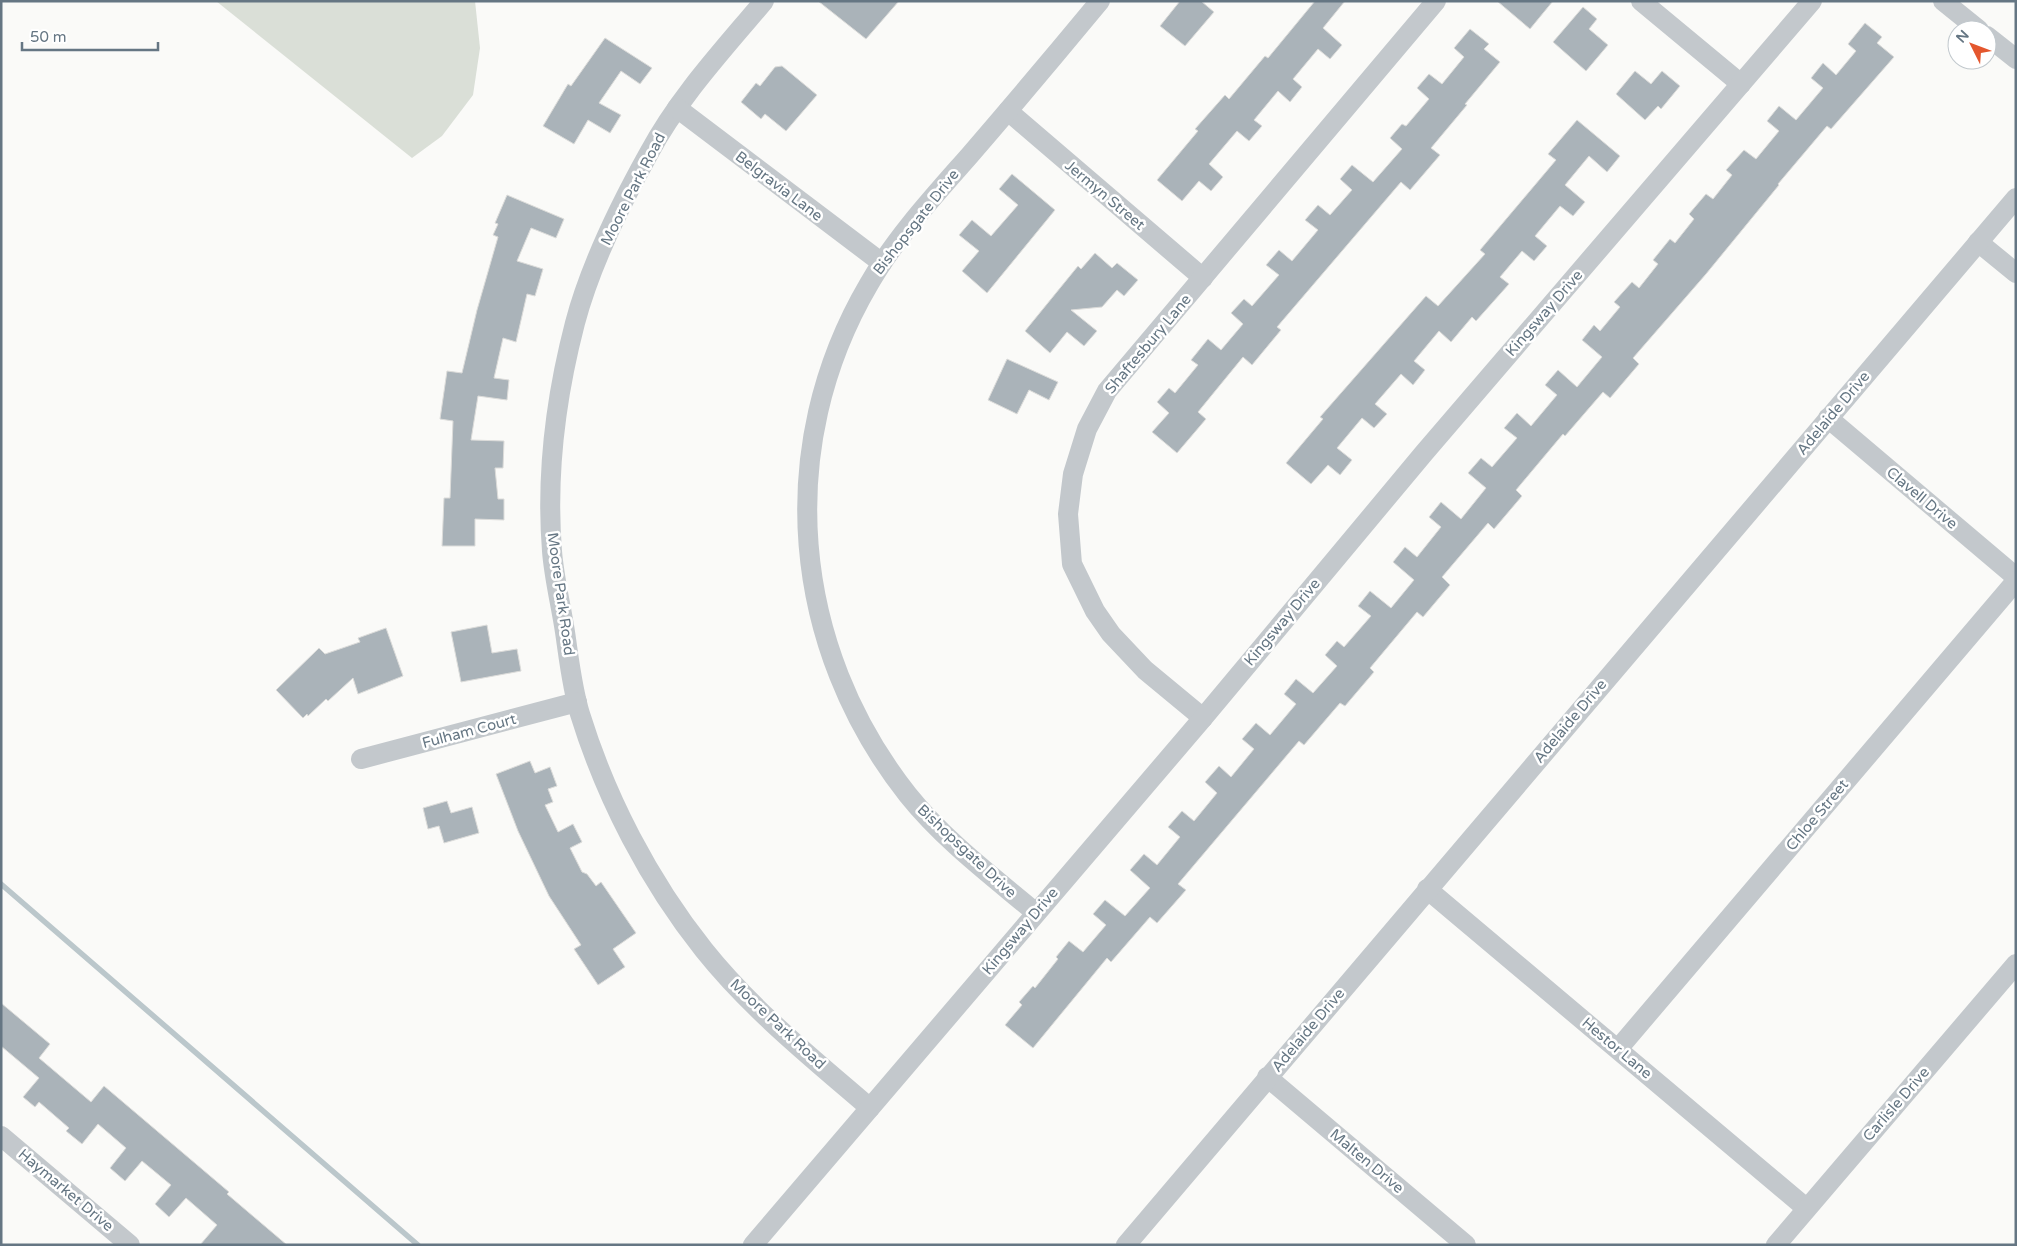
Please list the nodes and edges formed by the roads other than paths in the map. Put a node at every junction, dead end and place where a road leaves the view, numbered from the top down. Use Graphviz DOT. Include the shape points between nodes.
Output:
graph roads {
  1 [pos="764,1"];
  2 [pos="1100,1"];
  3 [pos="1436,1"];
  4 [pos="1641,1"];
  5 [pos="1812,1"];
  6 [pos="1944,1"];
  7 [pos="1967,20"];
  8 [pos="1997,44"];
  9 [pos="2016,59"];
  10 [pos="1741,84"];
  11 [pos="677,108"];
  12 [pos="1008,111"];
  13 [pos="2016,198"];
  14 [pos="1978,242"];
  15 [pos="882,263"];
  16 [pos="2016,273"];
  17 [pos="1203,278"];
  18 [pos="1828,418"];
  19 [pos="2016,577"];
  20 [pos="2016,581"];
  21 [pos="577,702"];
  22 [pos="1203,718"];
  23 [pos="361,759"];
  24 [pos="1427,889"];
  25 [pos="1036,913"];
  26 [pos="2016,964"];
  27 [pos="1618,1049"];
  28 [pos="1268,1078"];
  29 [pos="870,1108"];
  30 [pos="1,1136"];
  31 [pos="1806,1208"];
  32 [pos="130,1245"];
  33 [pos="754,1245"];
  34 [pos="1126,1245"];
  35 [pos="1466,1245"];
  36 [pos="1776,1245"];
  1 -- 11 [label="street, Moore Park Road"];
  2 -- 12 [label="street, Bishopsgate Drive"];
  3 -- 17 [label="street, Shaftesbury Lane"];
  4 -- 10 [label="street"];
  5 -- 10 [label="street, Kingsway Drive"];
  6 -- 7 [label="street"];
  8 -- 9 [label="street"];
  10 -- 22 [label="street, Kingsway Drive" via="1424,453"];
  11 -- 15 [label="street, Belgravia Lane"];
  11 -- 21 [label="street, Moore Park Road" via="650,151 602,250 576,320 559,404 553,448 552,552"];
  12 -- 15 [label="street, Bishopsgate Drive" via="911,224"];
  12 -- 17 [label="street, Jermyn Street"];
  13 -- 14 [label="street, Adelaide Drive"];
  14 -- 16 [label="street"];
  14 -- 18 [label="street, Adelaide Drive"];
  15 -- 25 [label="street, Bishopsgate Drive" via="847,325 834,358 810,450 806,498 808,548 820,618 843,686 863,728 893,775 940,830"];
  17 -- 22 [label="street, Shaftesbury Lane" via="1107,392 1087,429 1073,474 1068,514 1072,564 1095,611 1127,652"];
  18 -- 19 [label="street, Clavell Drive"];
  18 -- 24 [label="street, Adelaide Drive"];
  20 -- 27 [label="street, Chloe Street"];
  21 -- 23 [label="street, Fulham Court"];
  21 -- 29 [label="street, Moore Park Road" via="623,821 646,864 690,930 732,983 773,1025"];
  22 -- 25 [label="street, Kingsway Drive"];
  24 -- 27 [label="street, Hestor Lane"];
  24 -- 28 [label="street, Adelaide Drive"];
  25 -- 29 [label="street, Kingsway Drive"];
  26 -- 31 [label="street, Carlisle Drive"];
  27 -- 31 [label="street, Hestor Lane"];
  28 -- 34 [label="street, Adelaide Drive"];
  28 -- 35 [label="street, Malten Drive"];
  29 -- 33 [label="street, Kingsway Drive"];
  30 -- 32 [label="street, Haymarket Drive"];
  31 -- 36 [label="street, Carlisle Drive"];
}
